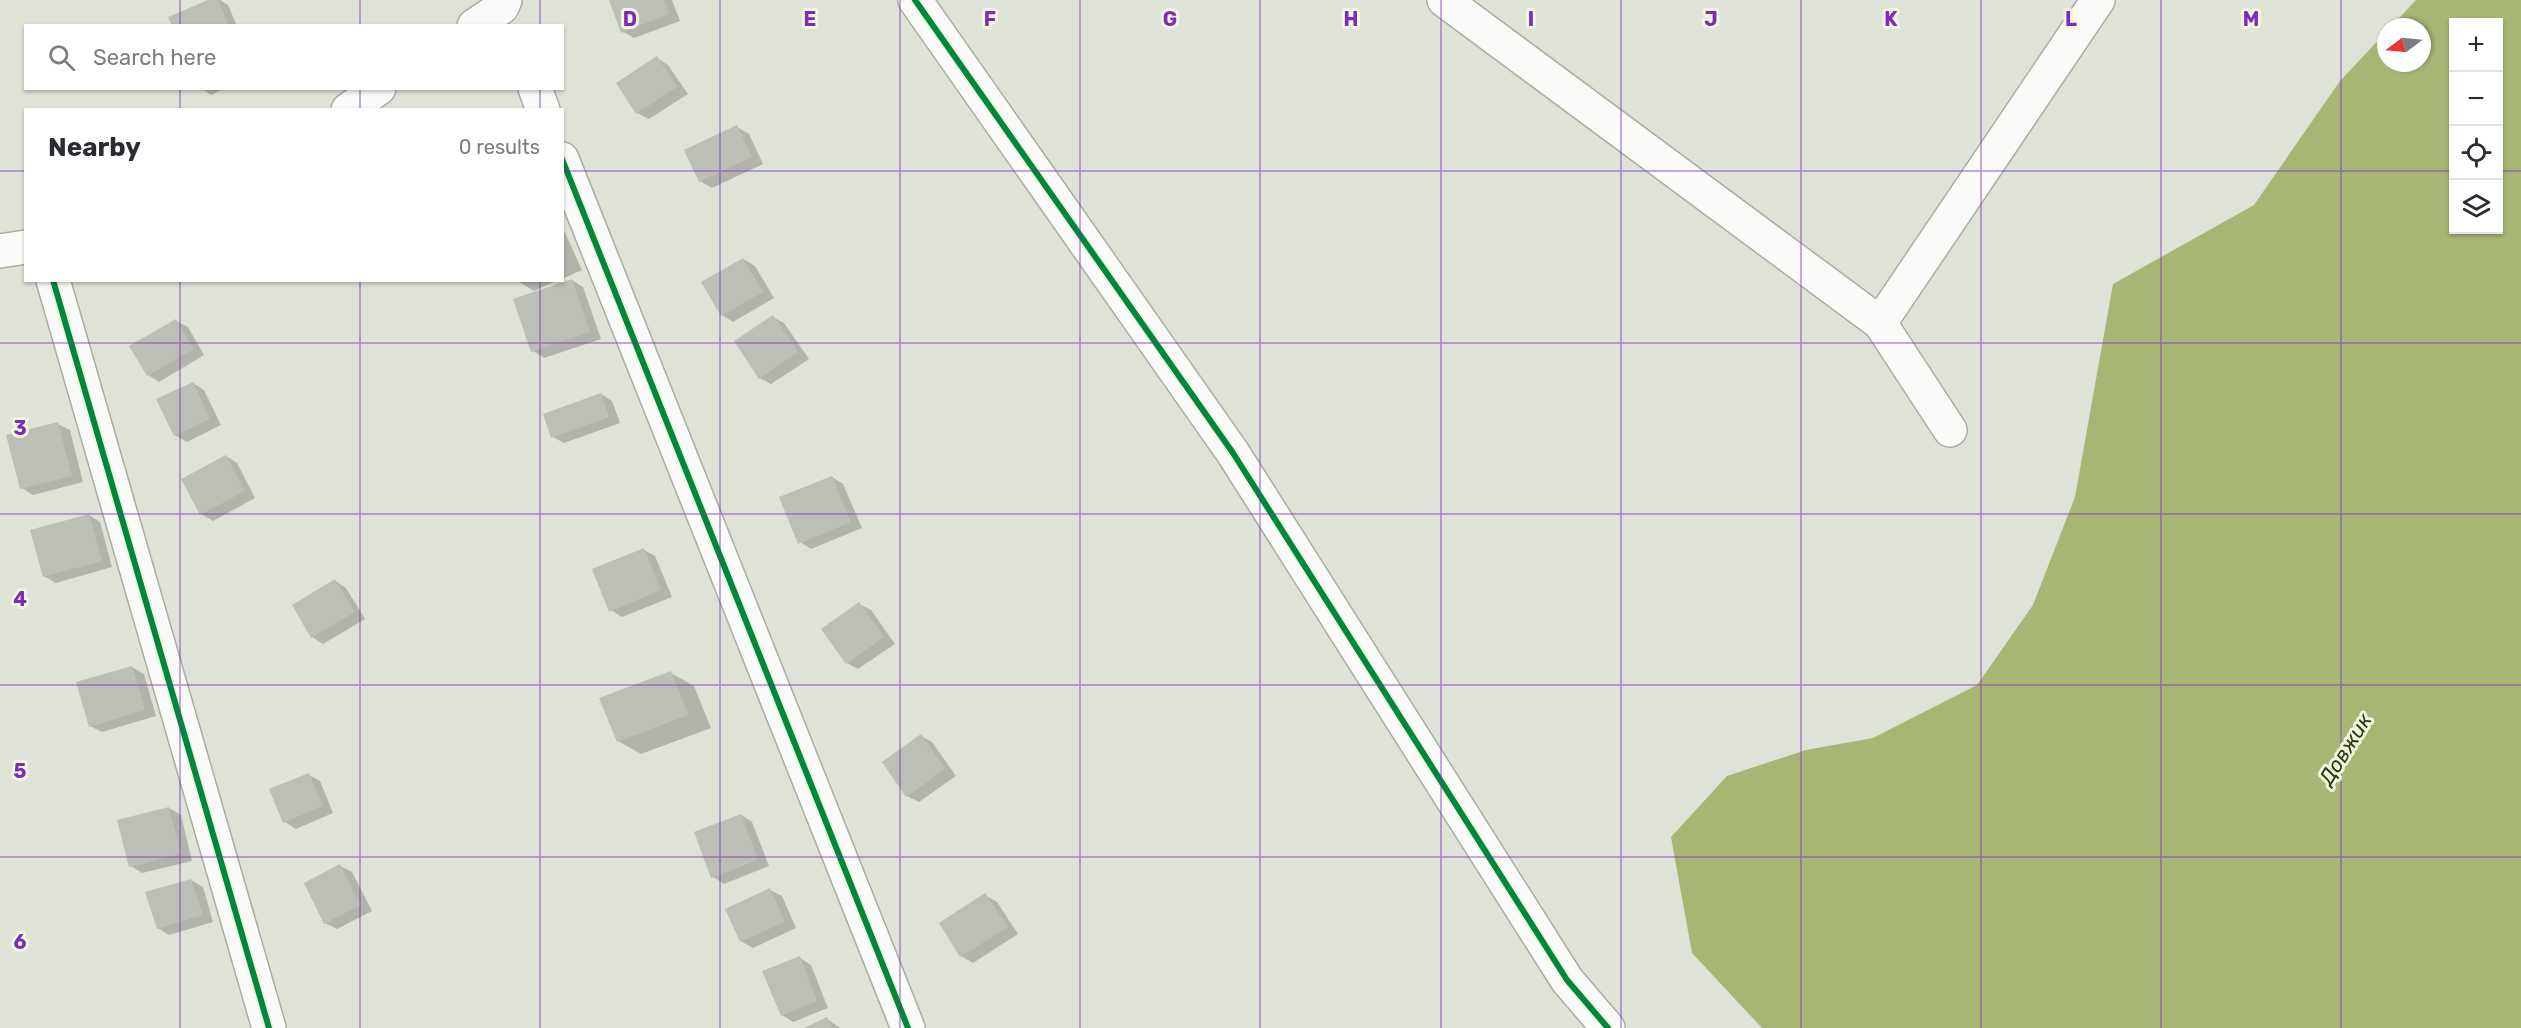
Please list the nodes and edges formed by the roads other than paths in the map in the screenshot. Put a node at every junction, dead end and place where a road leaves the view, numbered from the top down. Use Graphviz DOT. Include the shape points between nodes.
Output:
graph roads {
  1 [pos="915,0"];
  2 [pos="1444,0"];
  3 [pos="2098,0"];
  4 [pos="506,11"];
  5 [pos="478,24"];
  6 [pos="376,90"];
  7 [pos="535,90"];
  8 [pos="351,108"];
  9 [pos="542,108"];
  10 [pos="564,164"];
  11 [pos="24,247"];
  12 [pos="0,251"];
  13 [pos="54,282"];
  14 [pos="1880,323"];
  15 [pos="1950,430"];
  16 [pos="269,1028"];
  17 [pos="908,1028"];
  18 [pos="1608,1028"];
  1 -- 18 [label="street" via="1233,453 1567,980"];
  2 -- 14 [label="street"];
  3 -- 14 [label="street"];
  4 -- 5 [label="street"];
  6 -- 8 [label="street"];
  7 -- 9 [label="street"];
  10 -- 17 [label="street"];
  11 -- 12 [label="street"];
  13 -- 16 [label="street"];
  14 -- 15 [label="street"];
}
